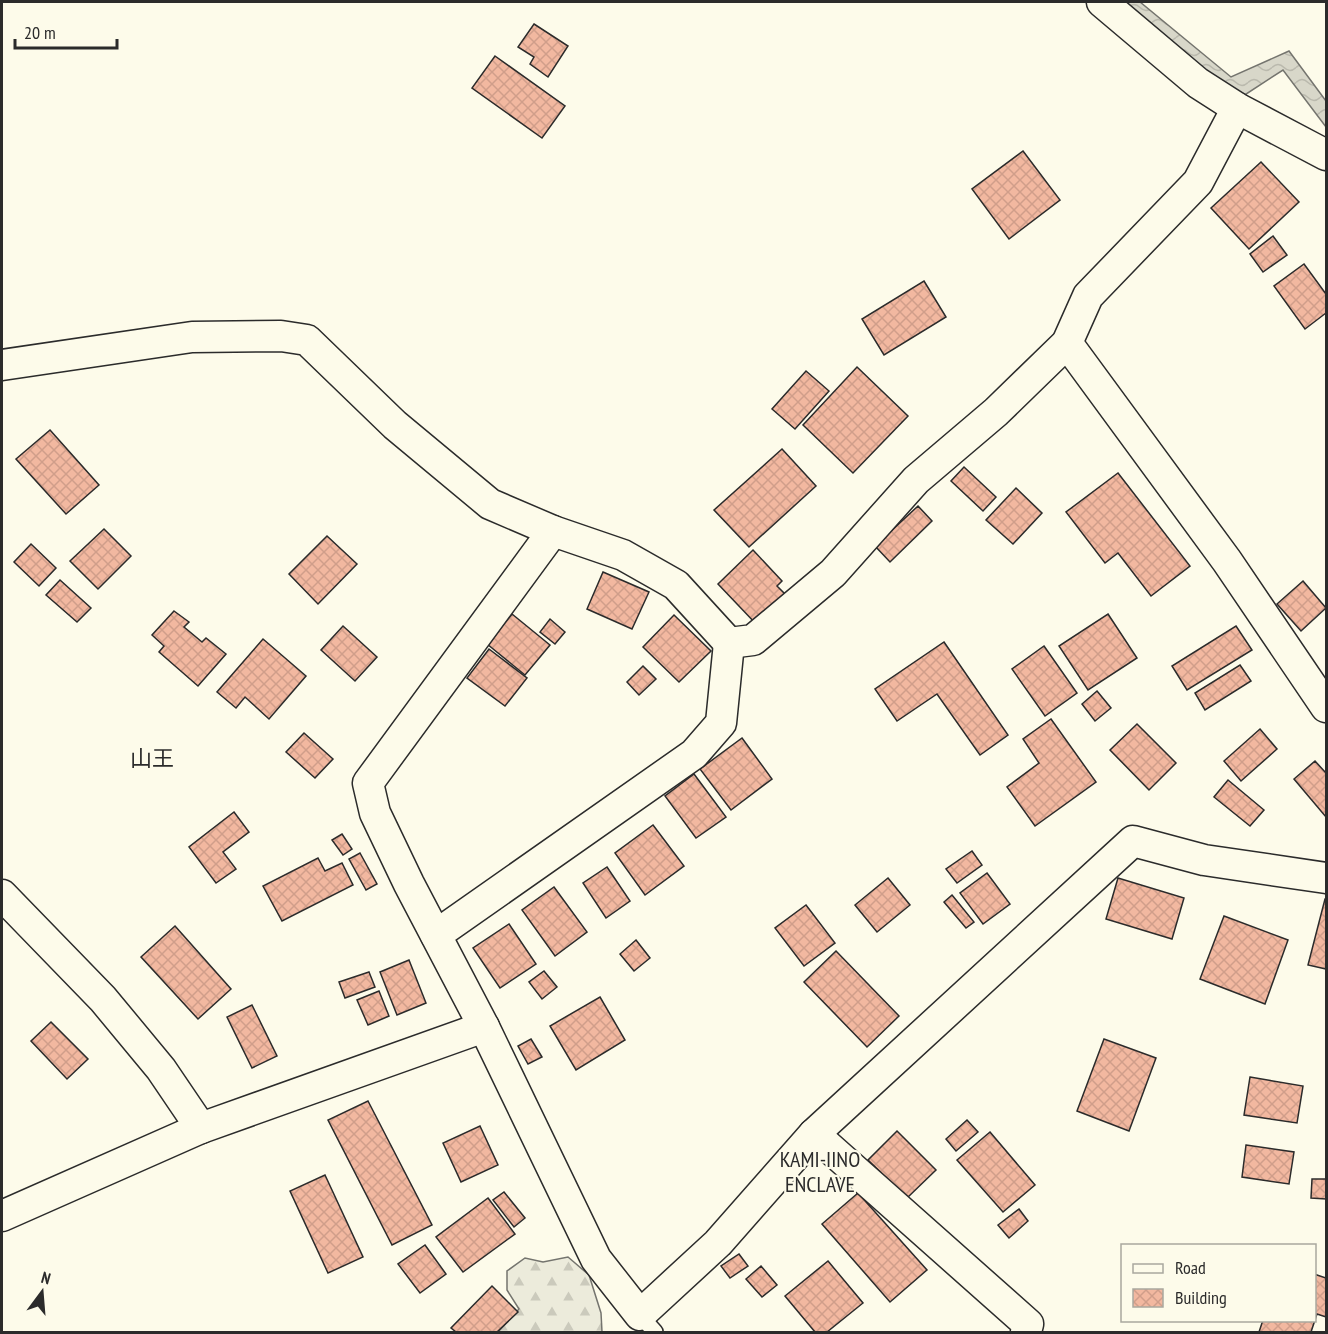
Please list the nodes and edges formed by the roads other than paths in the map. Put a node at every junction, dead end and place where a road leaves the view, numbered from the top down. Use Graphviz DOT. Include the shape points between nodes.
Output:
graph roads {
  1 [pos="1102,2"];
  2 [pos="1237,108"];
  3 [pos="1326,155"];
  4 [pos="1067,343"];
  5 [pos="2,365"];
  6 [pos="552,531"];
  7 [pos="729,643"];
  8 [pos="1326,707"];
  9 [pos="1326,878"];
  10 [pos="2,895"];
  11 [pos="436,935"];
  12 [pos="484,1027"];
  13 [pos="201,1128"];
  14 [pos="814,1134"];
  15 [pos="2,1216"];
  16 [pos="648,1324"];
  17 [pos="1026,1332"];
  1 -- 2 [label="street" via="1198,83"];
  2 -- 3 [label="street"];
  2 -- 4 [label="street" via="1198,182 1088,296"];
  4 -- 7 [label="street" via="996,412 916,480 833,573 753,640"];
  4 -- 8 [label="street" via="1227,561"];
  5 -- 6 [label="street" via="192,337 280,336 306,340 395,425 490,504"];
  6 -- 7 [label="street" via="623,555 676,585"];
  6 -- 11 [label="street" via="368,783 375,813"];
  7 -- 11 [label="street" via="721,723 694,754"];
  9 -- 14 [label="street" via="1204,860 1133,841"];
  10 -- 13 [label="street" via="103,999 161,1069"];
  11 -- 12 [label="street"];
  12 -- 13 [label="street"];
  12 -- 16 [label="street" via="596,1259"];
  13 -- 15 [label="street"];
  14 -- 16 [label="street"];
  14 -- 17 [label="street" via="1028,1324"];
}
